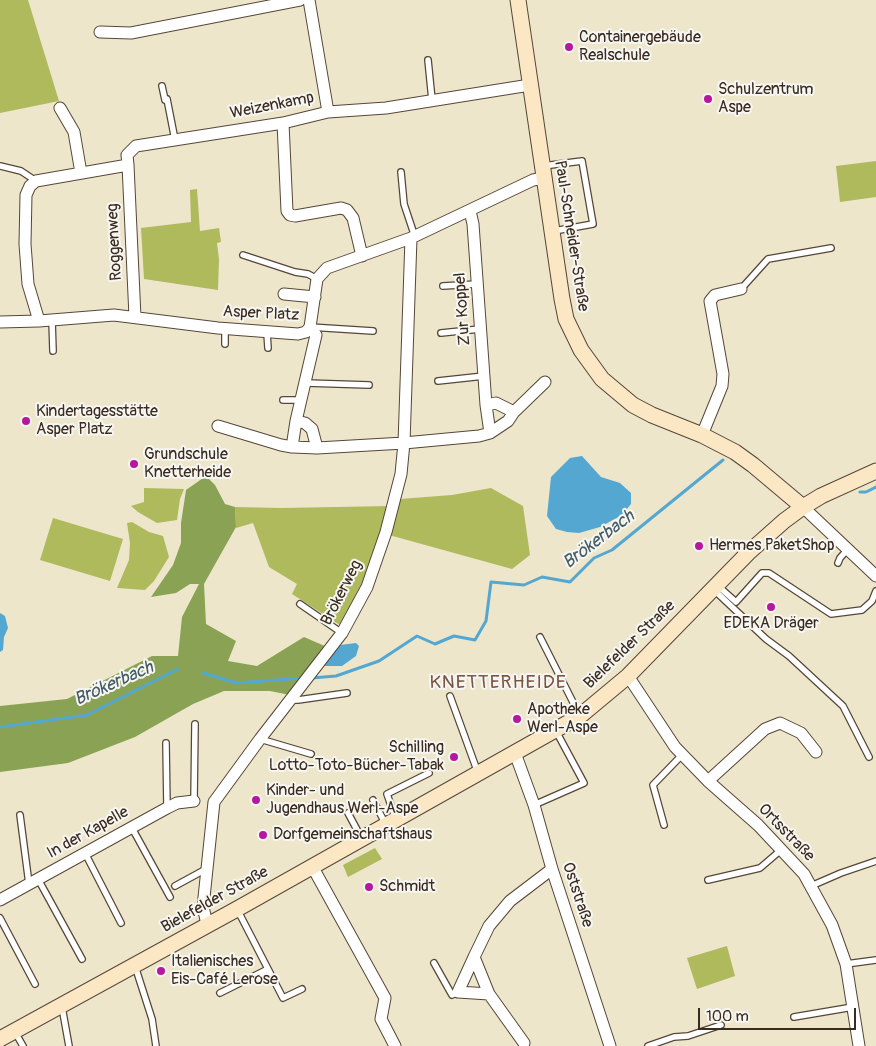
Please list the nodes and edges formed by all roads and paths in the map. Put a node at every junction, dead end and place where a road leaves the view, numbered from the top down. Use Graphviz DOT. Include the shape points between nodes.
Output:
graph roads {
  1 [pos="300,0"];
  2 [pos="309,0"];
  3 [pos="518,0"];
  4 [pos="100,32"];
  5 [pos="428,60"];
  6 [pos="162,86"];
  7 [pos="530,86"];
  8 [pos="432,101"];
  9 [pos="60,108"];
  10 [pos="328,112"];
  11 [pos="282,123"];
  12 [pos="175,140"];
  13 [pos="0,166"];
  14 [pos="128,166"];
  15 [pos="401,172"];
  16 [pos="543,172"];
  17 [pos="81,173"];
  18 [pos="33,183"];
  19 [pos="470,211"];
  20 [pos="552,231"];
  21 [pos="413,238"];
  22 [pos="831,248"];
  23 [pos="243,256"];
  24 [pos="362,256"];
  25 [pos="316,279"];
  26 [pos="477,284"];
  27 [pos="443,286"];
  28 [pos="740,289"];
  29 [pos="284,294"];
  30 [pos="315,297"];
  31 [pos="134,317"];
  32 [pos="52,320"];
  33 [pos="40,321"];
  34 [pos="0,322"];
  35 [pos="310,327"];
  36 [pos="225,329"];
  37 [pos="480,329"];
  38 [pos="372,331"];
  39 [pos="267,333"];
  40 [pos="441,333"];
  41 [pos="225,344"];
  42 [pos="268,348"];
  43 [pos="53,351"];
  44 [pos="484,376"];
  45 [pos="438,381"];
  46 [pos="545,382"];
  47 [pos="306,384"];
  48 [pos="369,385"];
  49 [pos="283,400"];
  50 [pos="301,400"];
  51 [pos="486,405"];
  52 [pos="514,412"];
  53 [pos="296,421"];
  54 [pos="218,426"];
  55 [pos="490,433"];
  56 [pos="702,435"];
  57 [pos="404,443"];
  58 [pos="292,446"];
  59 [pos="317,448"];
  60 [pos="876,471"];
  61 [pos="802,507"];
  62 [pos="848,549"];
  63 [pos="838,564"];
  64 [pos="876,576"];
  65 [pos="715,587"];
  66 [pos="876,591"];
  67 [pos="300,604"];
  68 [pos="342,633"];
  69 [pos="540,637"];
  70 [pos="628,676"];
  71 [pos="348,693"];
  72 [pos="450,696"];
  73 [pos="291,700"];
  74 [pos="580,716"];
  75 [pos="195,724"];
  76 [pos="556,731"];
  77 [pos="260,739"];
  78 [pos="166,743"];
  79 [pos="816,752"];
  80 [pos="515,753"];
  81 [pos="311,754"];
  82 [pos="682,755"];
  83 [pos="868,757"];
  84 [pos="429,773"];
  85 [pos="478,773"];
  86 [pos="708,781"];
  87 [pos="373,800"];
  88 [pos="194,801"];
  89 [pos="534,805"];
  90 [pos="167,808"];
  91 [pos="348,813"];
  92 [pos="20,815"];
  93 [pos="391,822"];
  94 [pos="664,825"];
  95 [pos="132,828"];
  96 [pos="362,839"];
  97 [pos="781,850"];
  98 [pos="85,853"];
  99 [pos="876,861"];
  100 [pos="312,866"];
  101 [pos="208,868"];
  102 [pos="552,869"];
  103 [pos="708,880"];
  104 [pos="33,882"];
  105 [pos="175,886"];
  106 [pos="811,886"];
  107 [pos="170,897"];
  108 [pos="0,900"];
  109 [pos="237,909"];
  110 [pos="0,918"];
  111 [pos="121,923"];
  112 [pos="207,924"];
  113 [pos="474,957"];
  114 [pos="82,959"];
  115 [pos="876,960"];
  116 [pos="434,962"];
  117 [pos="134,964"];
  118 [pos="846,964"];
  119 [pos="268,969"];
  120 [pos="35,984"];
  121 [pos="302,989"];
  122 [pos="458,992"];
  123 [pos="220,993"];
  124 [pos="489,994"];
  125 [pos="61,1005"];
  126 [pos="853,1007"];
  127 [pos="794,1017"];
  128 [pos="721,1025"];
  129 [pos="14,1031"];
  130 [pos="0,1039"];
  131 [pos="524,1043"];
  132 [pos="23,1046"];
  133 [pos="69,1046"];
  134 [pos="156,1046"];
  135 [pos="395,1046"];
  136 [pos="610,1046"];
  137 [pos="648,1046"];
  138 [pos="859,1046"];
  1 -- 4 [label="street" via="131,34"];
  2 -- 10 [label="street"];
  3 -- 7 [label="main road, Paul-Schneider-Straße"];
  5 -- 8 [label="lane"];
  6 -- 12 [label="lane"];
  7 -- 8 [label="street, Weizenkamp"];
  7 -- 16 [label="main road, Paul-Schneider-Straße" via="533,140"];
  8 -- 10 [label="street, Weizenkamp"];
  9 -- 17 [label="street" via="74,132"];
  10 -- 11 [label="street, Weizenkamp"];
  11 -- 12 [label="street, Weizenkamp"];
  11 -- 24 [label="street" via="287,211 295,216 342,208 348,210"];
  12 -- 14 [label="street, Weizenkamp" via="136,146 127,155"];
  13 -- 18 [label="lane" via="21,171"];
  14 -- 17 [label="street"];
  14 -- 31 [label="street, Roggenweg"];
  15 -- 21 [label="lane" via="404,204"];
  16 -- 19 [label="street"];
  16 -- 20 [label="main road, Paul-Schneider-Straße"];
  16 -- 20 [label="lane" via="582,161 593,224"];
  17 -- 18 [label="street"];
  18 -- 33 [label="street" via="26,195 26,266 28,284"];
  19 -- 21 [label="street"];
  19 -- 26 [label="street, Zur Koppel"];
  20 -- 56 [label="main road, Paul-Schneider-Straße" via="566,319 590,366 633,405"];
  21 -- 24 [label="street"];
  21 -- 57 [label="street, Brökerweg"];
  22 -- 28 [label="lane" via="768,259"];
  23 -- 25 [label="lane"];
  24 -- 25 [label="street" via="327,268"];
  25 -- 30 [label="street, Asper Platz"];
  26 -- 27 [label="lane"];
  26 -- 37 [label="street, Zur Koppel"];
  28 -- 56 [label="street" via="715,295 710,301 723,374 722,386"];
  29 -- 30 [label="street"];
  30 -- 35 [label="street, Asper Platz"];
  31 -- 32 [label="street, Asper Platz" via="114,315"];
  31 -- 36 [label="street, Asper Platz"];
  32 -- 33 [label="street, Asper Platz"];
  32 -- 43 [label="lane"];
  33 -- 34 [label="street, Asper Platz"];
  35 -- 38 [label="lane"];
  35 -- 39 [label="street, Asper Platz" via="298,334"];
  35 -- 47 [label="street" via="316,335"];
  36 -- 39 [label="street, Asper Platz"];
  36 -- 41 [label="lane"];
  37 -- 40 [label="lane"];
  37 -- 44 [label="street, Zur Koppel"];
  39 -- 42 [label="lane"];
  44 -- 45 [label="lane"];
  44 -- 51 [label="street, Zur Koppel"];
  46 -- 52 [label="street"];
  47 -- 48 [label="lane"];
  47 -- 50 [label="street"];
  49 -- 50 [label="lane"];
  50 -- 53 [label="street"];
  51 -- 52 [label="street" via="496,403"];
  51 -- 55 [label="street, Zur Koppel"];
  52 -- 55 [label="street" via="508,422"];
  53 -- 58 [label="street"];
  53 -- 59 [label="street" via="305,422 312,429"];
  54 -- 58 [label="street"];
  55 -- 57 [label="street"];
  56 -- 61 [label="main road, Paul-Schneider-Straße" via="735,452"];
  57 -- 59 [label="street"];
  57 -- 68 [label="street, Brökerweg" via="401,474 386,532 367,587"];
  58 -- 59 [label="street"];
  60 -- 61 [label="main road, Bielefelder Straße"];
  61 -- 62 [label="street"];
  61 -- 65 [label="main road, Bielefelder Straße" via="766,536"];
  62 -- 63 [label="lane"];
  62 -- 64 [label="street"];
  65 -- 66 [label="lane" via="736,602 762,573 769,573 831,614 862,610 872,601"];
  65 -- 70 [label="main road, Bielefelder Straße"];
  65 -- 83 [label="lane" via="766,639 843,706"];
  67 -- 68 [label="lane"];
  68 -- 73 [label="street, Brökerweg"];
  69 -- 74 [label="lane"];
  70 -- 74 [label="main road, Bielefelder Straße"];
  70 -- 82 [label="street, Ortsstraße"];
  71 -- 73 [label="lane"];
  72 -- 85 [label="lane"];
  73 -- 77 [label="street, Brökerweg"];
  74 -- 76 [label="main road, Bielefelder Straße"];
  75 -- 88 [label="lane"];
  76 -- 80 [label="main road, Bielefelder Straße"];
  76 -- 89 [label="lane" via="584,783"];
  77 -- 81 [label="lane"];
  77 -- 101 [label="street, Brökerweg" via="214,802"];
  78 -- 90 [label="lane"];
  79 -- 86 [label="street" via="801,734 780,723 765,729"];
  80 -- 85 [label="main road, Bielefelder Straße"];
  80 -- 89 [label="street, Oststraße"];
  82 -- 86 [label="street, Ortsstraße"];
  82 -- 94 [label="lane" via="653,785"];
  84 -- 93 [label="lane" via="387,794"];
  85 -- 93 [label="main road, Bielefelder Straße"];
  86 -- 97 [label="street, Ortsstraße"];
  87 -- 93 [label="lane"];
  88 -- 90 [label="street, In der Kapelle"];
  89 -- 102 [label="street, Oststraße"];
  90 -- 95 [label="street, In der Kapelle"];
  91 -- 96 [label="lane"];
  92 -- 104 [label="lane"];
  93 -- 96 [label="main road, Bielefelder Straße"];
  95 -- 98 [label="street, In der Kapelle"];
  95 -- 107 [label="lane"];
  96 -- 100 [label="main road, Bielefelder Straße"];
  97 -- 103 [label="lane" via="760,868"];
  97 -- 106 [label="street, Ortsstraße"];
  98 -- 104 [label="street, In der Kapelle"];
  98 -- 111 [label="lane"];
  99 -- 106 [label="lane"];
  100 -- 109 [label="main road, Bielefelder Straße"];
  100 -- 135 [label="street" via="384,998 381,1019"];
  101 -- 105 [label="lane"];
  101 -- 112 [label="street, Brökerweg" via="203,907"];
  102 -- 113 [label="street" via="510,901 489,926"];
  102 -- 136 [label="street, Oststraße"];
  104 -- 108 [label="street, In der Kapelle"];
  104 -- 114 [label="lane"];
  106 -- 118 [label="street, Ortsstraße" via="832,925"];
  109 -- 112 [label="main road, Bielefelder Straße"];
  109 -- 119 [label="lane"];
  110 -- 120 [label="lane"];
  112 -- 117 [label="main road, Bielefelder Straße"];
  113 -- 122 [label="street"];
  113 -- 124 [label="street"];
  115 -- 118 [label="lane"];
  116 -- 122 [label="lane" via="452,995"];
  117 -- 125 [label="main road, Bielefelder Straße"];
  117 -- 134 [label="lane" via="152,1019"];
  118 -- 126 [label="street, Ortsstraße"];
  119 -- 121 [label="lane" via="284,998"];
  119 -- 123 [label="lane"];
  122 -- 124 [label="street"];
  124 -- 131 [label="street"];
  125 -- 129 [label="main road, Bielefelder Straße"];
  125 -- 133 [label="lane"];
  126 -- 127 [label="lane"];
  126 -- 138 [label="street, Ortsstraße"];
  128 -- 137 [label="lane"];
  129 -- 130 [label="main road, Bielefelder Straße"];
  129 -- 132 [label="lane"];
}
